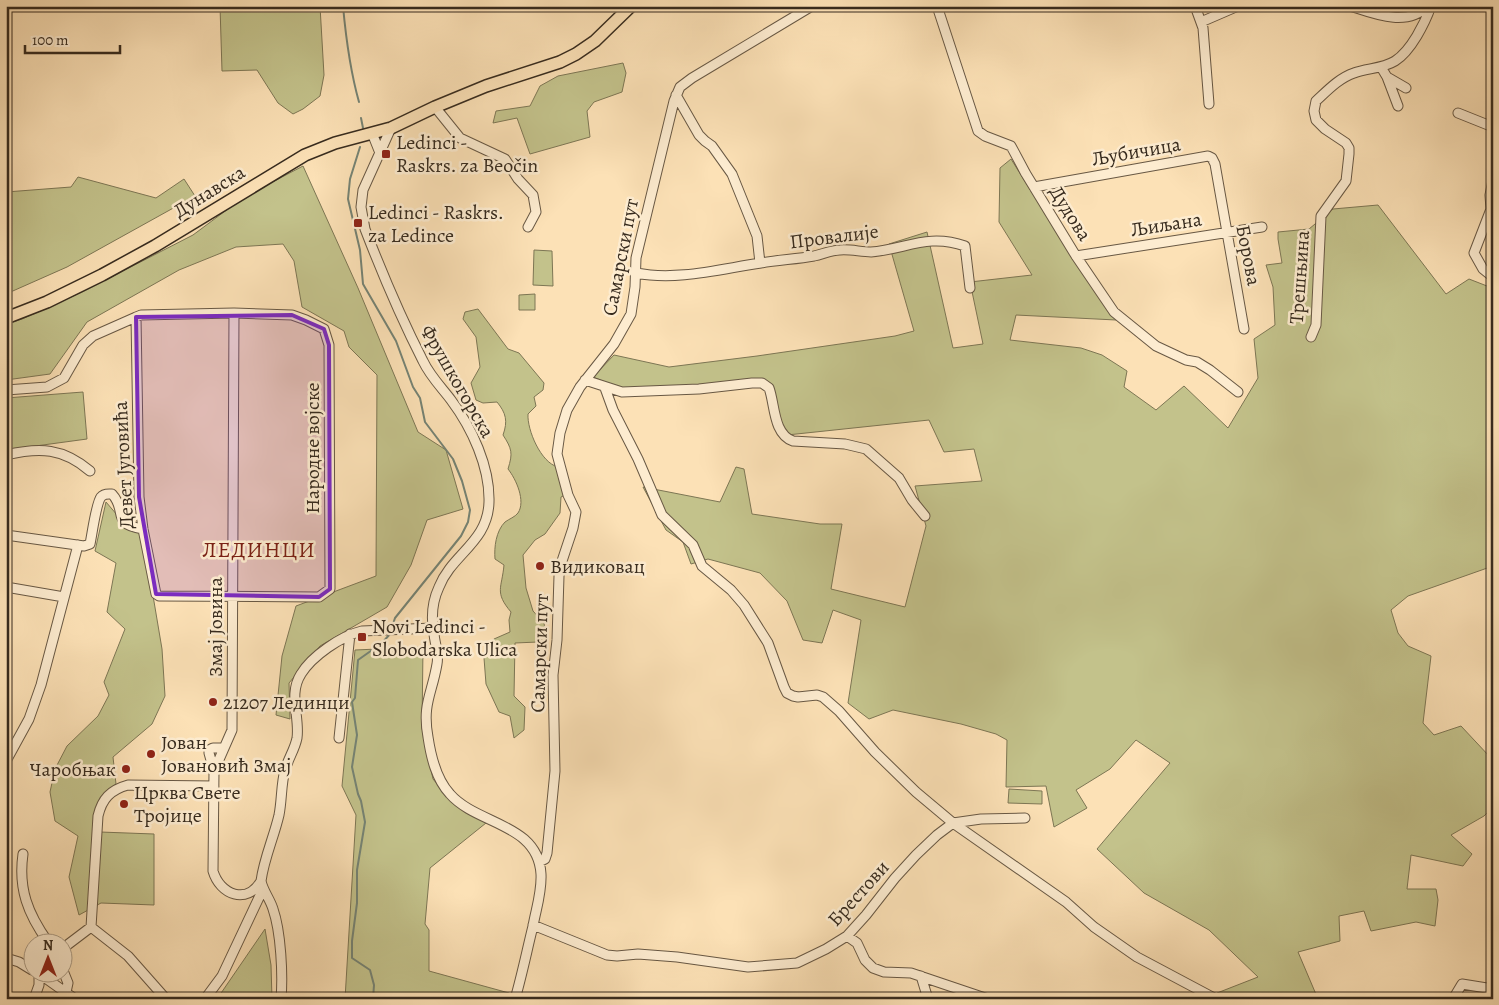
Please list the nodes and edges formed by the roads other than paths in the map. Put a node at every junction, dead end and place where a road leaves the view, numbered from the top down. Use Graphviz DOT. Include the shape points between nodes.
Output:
graph roads {
  1 [pos="631,6"];
  2 [pos="812,6"];
  3 [pos="937,6"];
  4 [pos="1194,6"];
  5 [pos="1238,6"];
  6 [pos="1350,6"];
  7 [pos="1427,6"];
  8 [pos="1431,6"];
  9 [pos="1202,22"];
  10 [pos="1381,67"];
  11 [pos="1387,77"];
  12 [pos="1406,88"];
  13 [pos="676,95"];
  14 [pos="1209,104"];
  15 [pos="1398,106"];
  16 [pos="435,107"];
  17 [pos="1458,113"];
  18 [pos="1493,127"];
  19 [pos="391,128"];
  20 [pos="372,133"];
  21 [pos="380,153"];
  22 [pos="1493,180"];
  23 [pos="1034,187"];
  24 [pos="1219,188"];
  25 [pos="528,227"];
  26 [pos="1262,227"];
  27 [pos="1226,232"];
  28 [pos="1076,256"];
  29 [pos="760,263"];
  30 [pos="636,273"];
  31 [pos="1493,277"];
  32 [pos="970,288"];
  33 [pos="234,313"];
  34 [pos="136,317"];
  35 [pos="6,318"];
  36 [pos="1244,329"];
  37 [pos="1311,337"];
  38 [pos="585,380"];
  39 [pos="605,388"];
  40 [pos="6,390"];
  41 [pos="1238,392"];
  42 [pos="6,455"];
  43 [pos="90,471"];
  44 [pos="925,516"];
  45 [pos="142,529"];
  46 [pos="6,536"];
  47 [pos="78,546"];
  48 [pos="6,587"];
  49 [pos="233,596"];
  50 [pos="64,597"];
  51 [pos="433,628"];
  52 [pos="350,634"];
  53 [pos="339,738"];
  54 [pos="6,761"];
  55 [pos="214,786"];
  56 [pos="1025,818"];
  57 [pos="953,823"];
  58 [pos="23,854"];
  59 [pos="539,862"];
  60 [pos="262,885"];
  61 [pos="91,926"];
  62 [pos="533,926"];
  63 [pos="40,932"];
  64 [pos="847,936"];
  65 [pos="72,941"];
  66 [pos="6,958"];
  67 [pos="22,963"];
  68 [pos="921,976"];
  69 [pos="38,982"];
  70 [pos="51,982"];
  71 [pos="68,982"];
  72 [pos="1493,989"];
  73 [pos="66,992"];
  74 [pos="517,998"];
  75 [pos="34,999"];
  76 [pos="75,999"];
  77 [pos="166,999"];
  78 [pos="204,999"];
  79 [pos="281,999"];
  80 [pos="928,999"];
  81 [pos="988,999"];
  82 [pos="1216,999"];
  83 [pos="1454,999"];
  1 -- 16 [label="main road, Дунавска" via="576,54"];
  2 -- 13 [label="street, Самарски пут" via="692,78 680,87"];
  3 -- 23 [label="street, Дудова" via="978,131 1011,146"];
  4 -- 9 [label="street"];
  5 -- 9 [label="street"];
  6 -- 7 [label="street" via="1390,18 1421,12"];
  8 -- 10 [label="street, Трешњина" via="1406,50 1395,61"];
  9 -- 14 [label="street"];
  10 -- 11 [label="street"];
  10 -- 37 [label="street, Трешњина" via="1342,79 1314,106 1316,120 1346,143 1349,154 1346,181 1321,216 1316,325"];
  11 -- 12 [label="street"];
  11 -- 15 [label="street"];
  13 -- 29 [label="street" via="699,135 712,146 732,174 757,236"];
  13 -- 30 [label="street, Самарски пут" via="642,229"];
  16 -- 19 [label="main road, Дунавска"];
  16 -- 25 [label="street" via="460,138 505,159 533,195 536,212"];
  17 -- 18 [label="street"];
  19 -- 20 [label="main road, Дунавска"];
  19 -- 21 [label="street, Фрушкогорска"];
  20 -- 21 [label="street"];
  20 -- 35 [label="main road, Дунавска" via="305,155 102,275"];
  21 -- 51 [label="street, Фрушкогорска" via="363,190 361,208 365,228 424,364 470,431 488,488 487,520 439,584 432,609"];
  22 -- 31 [label="street" via="1491,209 1474,253 1483,269"];
  23 -- 24 [label="street, Љубичица" via="1208,156 1215,164"];
  23 -- 28 [label="street, Дудова"];
  24 -- 27 [label="street, Борова"];
  26 -- 27 [label="street, Љиљана"];
  27 -- 28 [label="street, Љиљана"];
  27 -- 36 [label="street, Борова"];
  28 -- 41 [label="street, Дудова" via="1107,303 1129,325 1156,346 1205,367"];
  29 -- 30 [label="street, Провалије" via="709,272"];
  29 -- 32 [label="street, Провалије" via="841,250 872,252 929,240 941,241 965,246"];
  30 -- 38 [label="street, Самарски пут" via="634,301 628,321"];
  33 -- 34 [label="street"];
  33 -- 49 [label="street, Змај Јовина"];
  33 -- 49 [label="street, Народне војске" via="292,315 324,330 329,345 330,589 319,597"];
  34 -- 40 [label="street" via="93,336 83,345 64,378 47,387"];
  34 -- 45 [label="street, Девет Југовића"];
  38 -- 39 [label="street"];
  38 -- 59 [label="street, Самарски пут" via="567,410 557,454 576,512 559,576 553,675 555,771 547,853"];
  39 -- 44 [label="street" via="635,392 740,383 765,384 784,437 793,441 845,444 866,449 899,478"];
  39 -- 57 [label="street" via="662,515 693,545 702,566 744,605 768,643 787,693 798,697 823,697 916,792"];
  42 -- 43 [label="street" via="34,450 59,453"];
  45 -- 47 [label="street" via="124,522 116,498 106,494 101,496 98,504 90,544"];
  45 -- 49 [label="street, Девет Југовића" via="156,594"];
  46 -- 47 [label="street"];
  47 -- 50 [label="street"];
  48 -- 50 [label="street"];
  49 -- 55 [label="street, Змај Јовина" via="232,730 224,748 213,748 208,753 214,771"];
  50 -- 54 [label="street" via="38,694 29,719"];
  51 -- 52 [label="street"];
  51 -- 59 [label="street, Фрушкогорска" via="438,655 425,714 431,752 440,778 457,801 525,839"];
  52 -- 53 [label="street"];
  52 -- 60 [label="street" via="305,668 296,686 297,737 282,782 279,813"];
  55 -- 60 [label="street" via="213,861 216,880 220,887 236,894 245,894"];
  55 -- 61 [label="street" via="128,785 107,795 98,816"];
  56 -- 57 [label="street, Брестови"];
  57 -- 64 [label="street, Брестови" via="916,854"];
  57 -- 82 [label="street" via="1066,902 1137,957"];
  58 -- 63 [label="street" via="21,868 26,900"];
  59 -- 62 [label="street, Фрушкогорска" via="542,875"];
  60 -- 78 [label="street" via="222,976"];
  60 -- 79 [label="street" via="276,920 282,974"];
  61 -- 65 [label="street"];
  61 -- 77 [label="street" via="128,956"];
  62 -- 64 [label="street, Брестови" via="607,955 646,954 748,967 797,962"];
  62 -- 74 [label="street, Фрушкогорска"];
  64 -- 68 [label="street" via="857,943 873,968"];
  66 -- 67 [label="street"];
  68 -- 80 [label="street"];
  68 -- 81 [label="street"];
  69 -- 75 [label="street"];
  70 -- 73 [label="street"];
  71 -- 73 [label="street"];
  72 -- 83 [label="street" via="1462,984"];
  73 -- 76 [label="street"];
}
